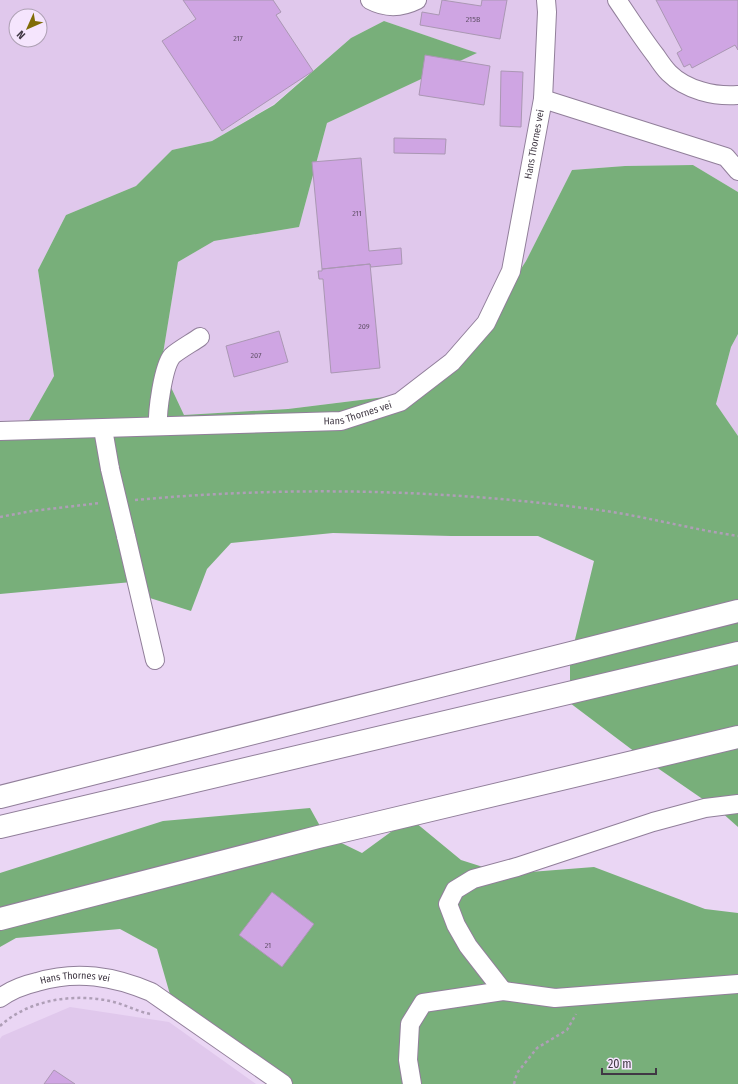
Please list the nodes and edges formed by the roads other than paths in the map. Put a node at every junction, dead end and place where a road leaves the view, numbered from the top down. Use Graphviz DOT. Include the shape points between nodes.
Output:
graph roads {
  1 [pos="370,0"];
  2 [pos="418,0"];
  3 [pos="546,0"];
  4 [pos="617,0"];
  5 [pos="738,95"];
  6 [pos="543,99"];
  7 [pos="738,171"];
  8 [pos="200,337"];
  9 [pos="158,426"];
  10 [pos="103,429"];
  11 [pos="0,431"];
  12 [pos="738,611"];
  13 [pos="738,654"];
  14 [pos="155,660"];
  15 [pos="738,725"];
  16 [pos="738,737"];
  17 [pos="0,797"];
  18 [pos="738,804"];
  19 [pos="0,827"];
  20 [pos="0,906"];
  21 [pos="0,919"];
  22 [pos="738,984"];
  23 [pos="503,991"];
  24 [pos="0,998"];
  25 [pos="283,1084"];
  26 [pos="412,1084"];
  1 -- 2 [label="street" via="393,7"];
  3 -- 6 [label="street, Hans Thornes vei"];
  4 -- 5 [label="street" via="669,73 685,85 708,92"];
  6 -- 7 [label="street" via="726,157"];
  6 -- 9 [label="street, Hans Thornes vei" via="511,271 486,323 452,362 400,402 341,421"];
  8 -- 9 [label="street" via="172,356 165,371 157,418"];
  9 -- 10 [label="street, Hans Thornes vei"];
  10 -- 11 [label="street, Hans Thornes vei"];
  10 -- 14 [label="street, bridge"];
  12 -- 17 [label="main road"];
  13 -- 19 [label="main road"];
  15 -- 20 [label="main road" via="546,769"];
  16 -- 21 [label="main road" via="318,837"];
  18 -- 23 [label="street" via="705,808 653,822 473,879 456,890 448,904 456,925 468,946"];
  22 -- 23 [label="street" via="555,998"];
  23 -- 26 [label="street" via="424,1003 410,1024 408,1060"];
  24 -- 25 [label="street, Hans Thornes vei" via="30,983 73,975 112,979 131,984 151,992"];
}
